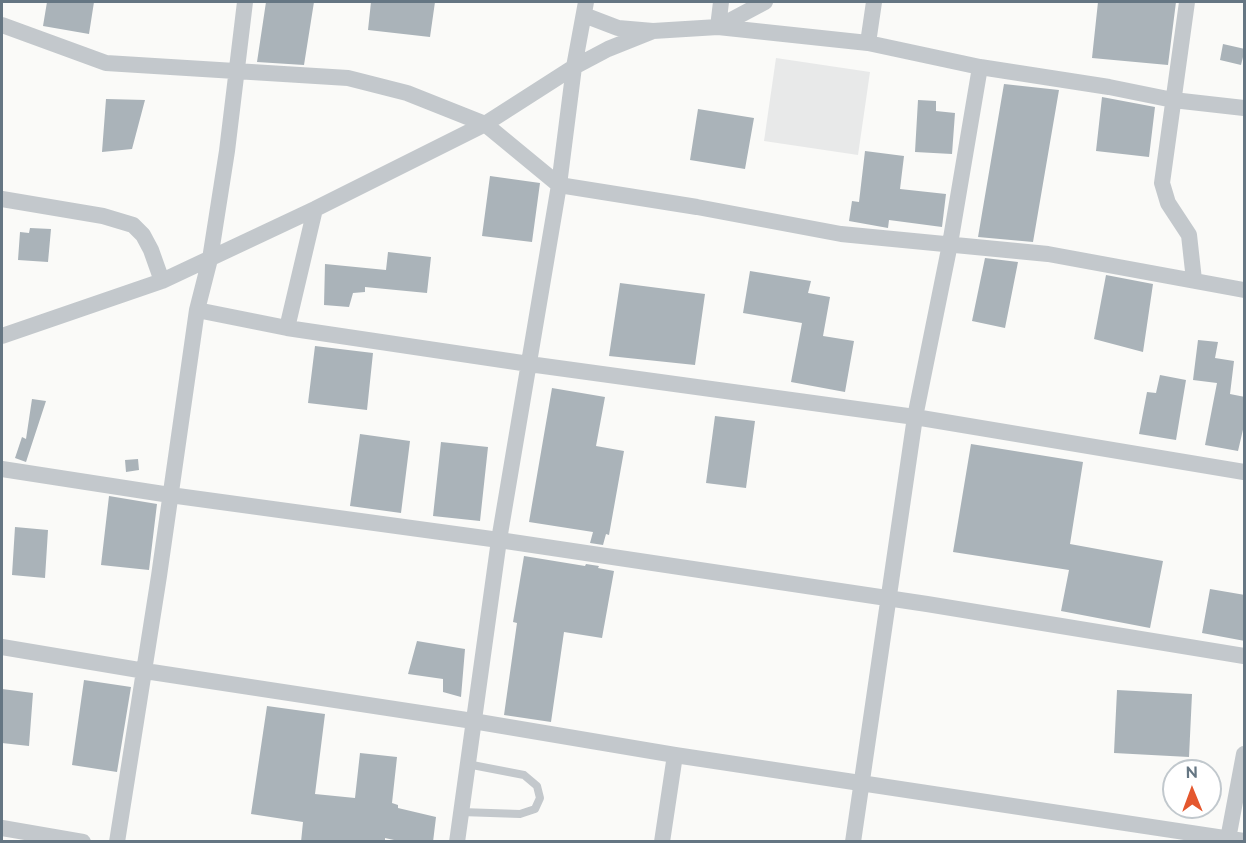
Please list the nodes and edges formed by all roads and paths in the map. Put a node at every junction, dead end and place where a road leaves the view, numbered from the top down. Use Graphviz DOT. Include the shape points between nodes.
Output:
graph roads {
  1 [pos="245,2"];
  2 [pos="721,2"];
  3 [pos="765,2"];
  4 [pos="874,2"];
  5 [pos="1187,2"];
  6 [pos="585,8"];
  7 [pos="2,25"];
  8 [pos="718,27"];
  9 [pos="653,31"];
  10 [pos="867,44"];
  11 [pos="574,67"];
  12 [pos="980,67"];
  13 [pos="236,70"];
  14 [pos="1173,100"];
  15 [pos="1245,108"];
  16 [pos="485,124"];
  17 [pos="559,185"];
  18 [pos="2,199"];
  19 [pos="315,209"];
  20 [pos="950,244"];
  21 [pos="210,259"];
  22 [pos="1194,280"];
  23 [pos="162,281"];
  24 [pos="1245,290"];
  25 [pos="196,310"];
  26 [pos="287,328"];
  27 [pos="2,336"];
  28 [pos="529,364"];
  29 [pos="915,417"];
  30 [pos="2,469"];
  31 [pos="1245,472"];
  32 [pos="171,495"];
  33 [pos="499,540"];
  34 [pos="889,599"];
  35 [pos="2,647"];
  36 [pos="1245,656"];
  37 [pos="145,671"];
  38 [pos="473,721"];
  39 [pos="1245,754"];
  40 [pos="675,755"];
  41 [pos="467,764"];
  42 [pos="863,784"];
  43 [pos="461,812"];
  44 [pos="2,828"];
  45 [pos="1236,840"];
  46 [pos="83,842"];
  47 [pos="117,842"];
  48 [pos="457,842"];
  49 [pos="662,842"];
  50 [pos="853,842"];
  1 -- 13 [label="street"];
  2 -- 8 [label="street"];
  3 -- 8 [label="street"];
  4 -- 10 [label="street"];
  5 -- 14 [label="street"];
  6 -- 9 [label="street" via="618,28"];
  6 -- 11 [label="street"];
  7 -- 13 [label="street" via="106,63"];
  8 -- 9 [label="street"];
  8 -- 10 [label="street"];
  9 -- 11 [label="street"];
  10 -- 12 [label="street"];
  11 -- 16 [label="street"];
  11 -- 17 [label="street"];
  12 -- 14 [label="street"];
  12 -- 20 [label="street"];
  13 -- 16 [label="street" via="348,78 407,93"];
  13 -- 21 [label="street"];
  14 -- 15 [label="street"];
  14 -- 22 [label="street" via="1162,183 1168,203 1189,235"];
  16 -- 17 [label="street"];
  16 -- 19 [label="street"];
  17 -- 20 [label="street" via="841,234"];
  17 -- 28 [label="street"];
  18 -- 23 [label="street" via="133,225 151,250"];
  19 -- 21 [label="street"];
  19 -- 26 [label="street"];
  20 -- 22 [label="street" via="1047,254"];
  20 -- 29 [label="street"];
  21 -- 23 [label="street"];
  21 -- 25 [label="street"];
  22 -- 24 [label="street"];
  23 -- 27 [label="street"];
  25 -- 26 [label="street"];
  25 -- 32 [label="street"];
  26 -- 28 [label="street"];
  28 -- 29 [label="street"];
  28 -- 33 [label="street"];
  29 -- 31 [label="street"];
  29 -- 34 [label="street"];
  30 -- 32 [label="street"];
  32 -- 33 [label="street"];
  32 -- 37 [label="street"];
  33 -- 34 [label="street"];
  33 -- 38 [label="street"];
  34 -- 36 [label="street"];
  34 -- 42 [label="street"];
  35 -- 37 [label="street"];
  37 -- 38 [label="street"];
  37 -- 47 [label="street"];
  38 -- 40 [label="street"];
  38 -- 41 [label="street"];
  39 -- 45 [label="street"];
  40 -- 42 [label="street"];
  40 -- 49 [label="street"];
  41 -- 43 [label="street"];
  41 -- 43 [label="lane" via="524,775 537,786 540,798 535,809 520,814"];
  42 -- 45 [label="street"];
  42 -- 50 [label="street"];
  43 -- 48 [label="street"];
  44 -- 46 [label="street"];
}
